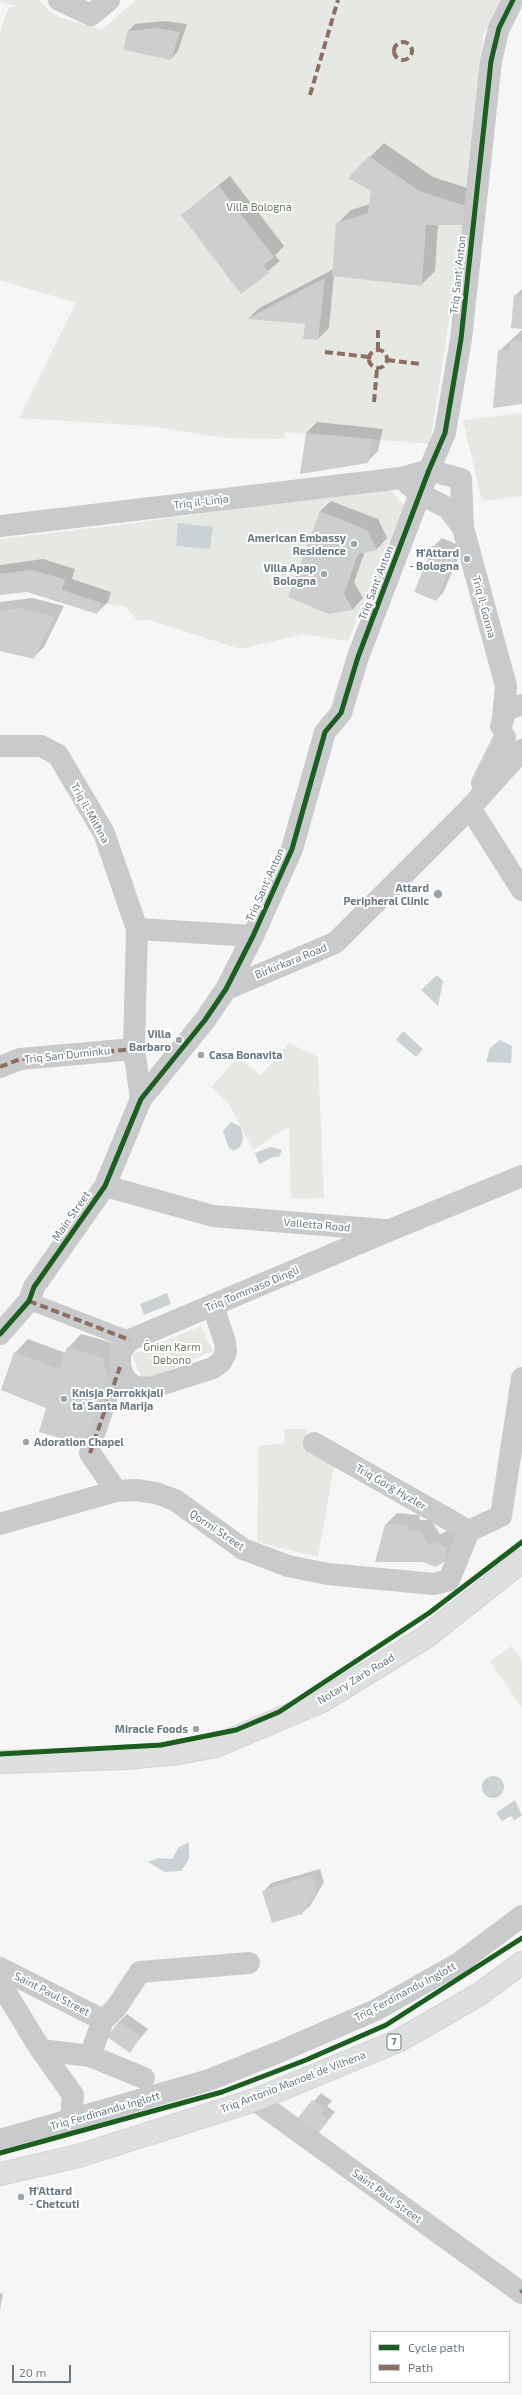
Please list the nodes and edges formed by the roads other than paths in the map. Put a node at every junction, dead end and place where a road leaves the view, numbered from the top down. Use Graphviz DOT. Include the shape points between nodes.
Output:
graph roads {
  1 [pos="59,0"];
  2 [pos="109,0"];
  3 [pos="513,0"];
  4 [pos="429,470"];
  5 [pos="401,478"];
  6 [pos="420,494"];
  7 [pos="0,526"];
  8 [pos="463,528"];
  9 [pos="506,686"];
  10 [pos="522,705"];
  11 [pos="510,733"];
  12 [pos="0,746"];
  13 [pos="522,750"];
  14 [pos="470,808"];
  15 [pos="522,890"];
  16 [pos="137,929"];
  17 [pos="253,936"];
  18 [pos="226,989"];
  19 [pos="134,1049"];
  20 [pos="0,1067"];
  21 [pos="141,1099"];
  22 [pos="522,1176"];
  23 [pos="105,1186"];
  24 [pos="388,1231"];
  25 [pos="29,1301"];
  26 [pos="213,1306"];
  27 [pos="0,1334"];
  28 [pos="123,1353"];
  29 [pos="522,1378"];
  30 [pos="314,1443"];
  31 [pos="90,1453"];
  32 [pos="116,1491"];
  33 [pos="0,1524"];
  34 [pos="469,1531"];
  35 [pos="519,1566"];
  36 [pos="0,1762"];
  37 [pos="522,1916"];
  38 [pos="249,1963"];
  39 [pos="522,1963"];
  40 [pos="0,1968"];
  41 [pos="0,1983"];
  42 [pos="103,2020"];
  43 [pos="41,2050"];
  44 [pos="90,2056"];
  45 [pos="144,2078"];
  46 [pos="255,2100"];
  47 [pos="71,2121"];
  48 [pos="0,2140"];
  49 [pos="0,2174"];
  50 [pos="521,2292"];
  1 -- 2 [label="street" via="92,15"];
  3 -- 4 [label="street, Triq Sant' Anton" via="499,28 491,61 461,339 445,433"];
  4 -- 5 [label="street, Triq il-Linja"];
  4 -- 6 [label="street, Triq Sant' Anton"];
  4 -- 8 [label="street, Triq il-Ġonna" via="461,479"];
  5 -- 6 [label="street"];
  5 -- 7 [label="street, Triq il-Linja"];
  6 -- 8 [label="street, Triq il-Ġonna" via="448,508"];
  6 -- 17 [label="street, Triq Sant' Anton" via="358,658 341,713 325,732 292,849"];
  8 -- 9 [label="street, Triq il-Ġonna"];
  9 -- 10 [label="street, Triq il-Ġonna"];
  9 -- 11 [label="street, Triq il-Ġonna"];
  10 -- 11 [label="street" via="510,708"];
  11 -- 14 [label="street, Birkirkara Road"];
  12 -- 16 [label="street, Triq il-Mitħna" via="41,746 58,755 104,833"];
  13 -- 14 [label="street, Birkirkara Road"];
  14 -- 15 [label="street"];
  14 -- 18 [label="street, Birkirkara Road" via="335,943"];
  16 -- 17 [label="street"];
  16 -- 19 [label="street, Triq il-Mitħna"];
  17 -- 18 [label="street, Triq Sant' Anton"];
  18 -- 21 [label="street, Triq Sant' Anton" via="205,1020"];
  19 -- 20 [label="street, Triq San Duminku" via="20,1060"];
  19 -- 21 [label="street, Triq il-Mitħna"];
  21 -- 23 [label="street, Main Street"];
  22 -- 24 [label="street, Valletta Road"];
  23 -- 24 [label="street, Valletta Road" via="213,1216"];
  23 -- 25 [label="street, Main Street" via="34,1287"];
  24 -- 26 [label="street, Triq Tommaso Dingli"];
  25 -- 27 [label="street, Main Street"];
  25 -- 28 [label="street"];
  26 -- 28 [label="street, Triq Tommaso Dingli"];
  26 -- 28 [label="street" via="226,1352 221,1362 213,1368 150,1388 136,1387 124,1379"];
  28 -- 31 [label="street"];
  29 -- 34 [label="street" via="501,1516"];
  30 -- 34 [label="street, Triq Ġorġ Hyzler"];
  31 -- 32 [label="street"];
  32 -- 33 [label="street, Qormi Street"];
  32 -- 34 [label="street, Qormi Street" via="156,1493 174,1500 244,1549 288,1566 328,1574 434,1584 449,1580"];
  35 -- 36 [label="highway, Notary Zarb Road" via="426,1637 322,1701 216,1746 179,1753 126,1758"];
  37 -- 47 [label="street, Triq Ferdinandu Inglott" via="452,1967 376,2010 209,2080"];
  38 -- 42 [label="street, Saint Paul Street" via="140,1972 116,2008"];
  39 -- 46 [label="highway, Triq Antonio Manoel de Vilhena / 7" via="478,1995 398,2041"];
  40 -- 42 [label="street, Saint Paul Street"];
  41 -- 43 [label="street, Saint Paul Street"];
  42 -- 44 [label="street, Saint Paul Street"];
  43 -- 44 [label="street"];
  43 -- 47 [label="street, Saint Paul Street" via="73,2095"];
  44 -- 45 [label="street"];
  46 -- 49 [label="highway, Triq Antonio Manoel de Vilhena / 7" via="78,2156"];
  46 -- 50 [label="street, Saint Paul Street"];
  47 -- 48 [label="street, Triq Ferdinandu Inglott"];
}
